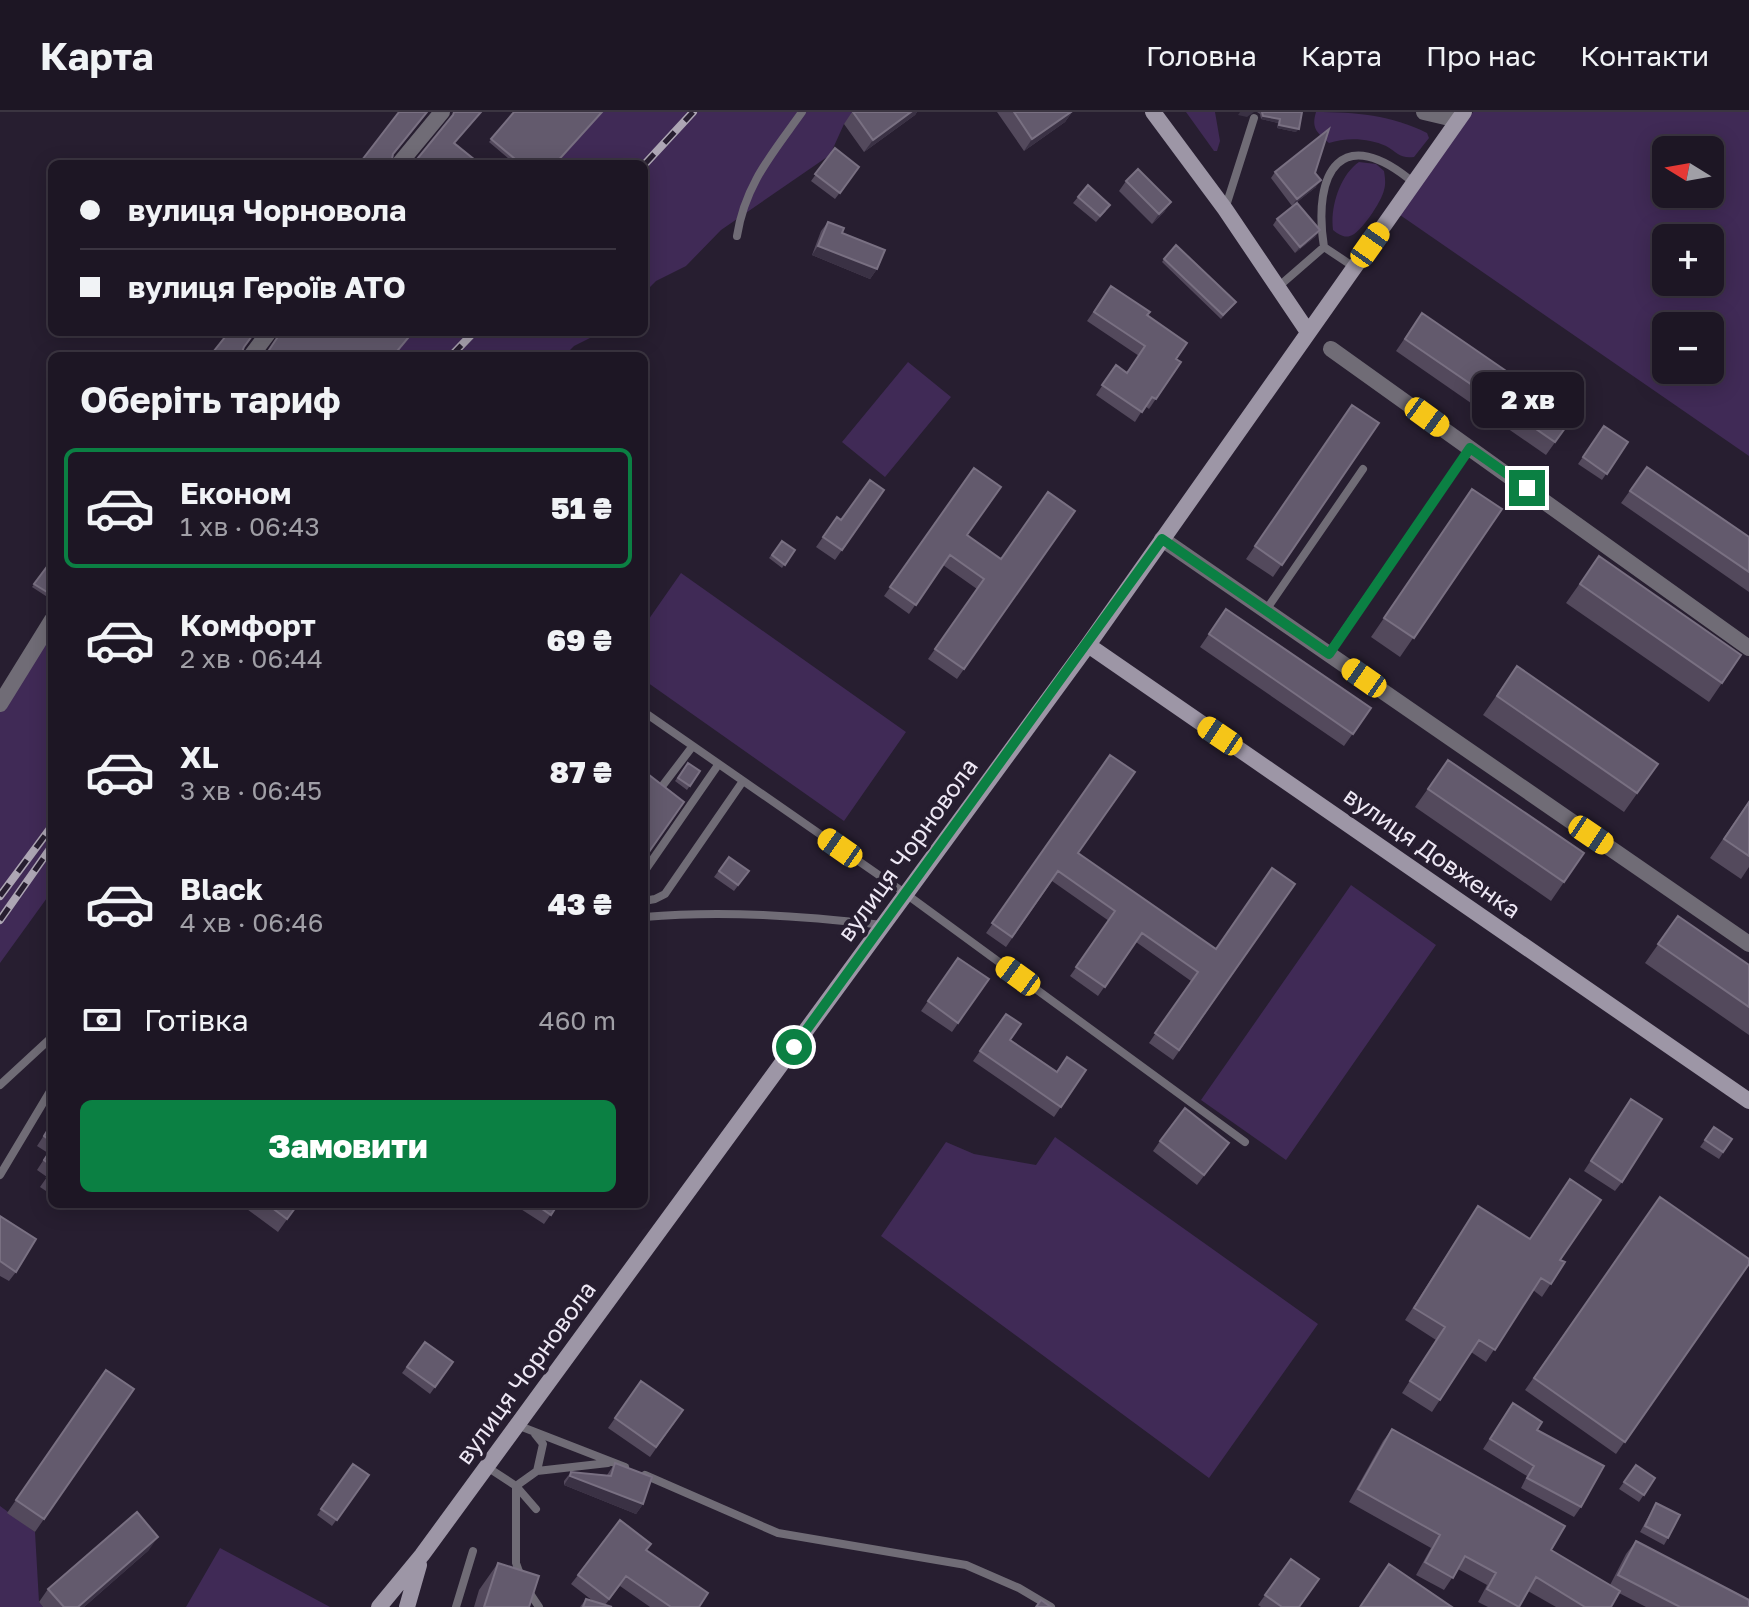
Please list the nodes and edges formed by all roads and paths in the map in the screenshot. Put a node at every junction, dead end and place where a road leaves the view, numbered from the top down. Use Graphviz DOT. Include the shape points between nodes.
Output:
graph roads {
  1 [pos="442,112"];
  2 [pos="802,112"];
  3 [pos="1153,112"];
  4 [pos="1424,112"];
  5 [pos="1461,116"];
  6 [pos="1254,118"];
  7 [pos="402,160"];
  8 [pos="1414,183"];
  9 [pos="1225,209"];
  10 [pos="737,236"];
  11 [pos="1324,247"];
  12 [pos="1354,267"];
  13 [pos="1278,287"];
  14 [pos="1308,332"];
  15 [pos="1331,349"];
  16 [pos="1470,448"];
  17 [pos="1363,469"];
  18 [pos="1162,539"];
  19 [pos="1265,611"];
  20 [pos="48,626"];
  21 [pos="1088,645"];
  22 [pos="1749,648"];
  23 [pos="1329,654"];
  24 [pos="0,704"];
  25 [pos="648,715"];
  26 [pos="692,747"];
  27 [pos="718,765"];
  28 [pos="648,780"];
  29 [pos="743,781"];
  30 [pos="648,866"];
  31 [pos="906,894"];
  32 [pos="648,900"];
  33 [pos="648,917"];
  34 [pos="883,925"];
  35 [pos="1749,944"];
  36 [pos="48,1041"];
  37 [pos="0,1085"];
  38 [pos="48,1095"];
  39 [pos="1749,1101"];
  40 [pos="1245,1142"];
  41 [pos="0,1175"];
  42 [pos="517,1425"];
  43 [pos="535,1433"];
  44 [pos="611,1462"];
  45 [pos="487,1467"];
  46 [pos="537,1471"];
  47 [pos="516,1486"];
  48 [pos="536,1509"];
  49 [pos="473,1551"];
  50 [pos="422,1555"];
  51 [pos="379,1607"];
  52 [pos="407,1607"];
  53 [pos="456,1607"];
  54 [pos="539,1607"];
  55 [pos="1051,1607"];
  1 -- 7 [label="street"];
  2 -- 10 [label="lane" via="764,165 742,207"];
  3 -- 9 [label="street"];
  4 -- 5 [label="street"];
  5 -- 8 [label="street, вулиця Чорновола"];
  6 -- 9 [label="lane"];
  8 -- 11 [label="lane" via="1376,157 1360,154 1337,163 1328,177 1319,217"];
  8 -- 12 [label="street, вулиця Чорновола"];
  9 -- 13 [label="street"];
  11 -- 12 [label="lane"];
  11 -- 13 [label="lane"];
  12 -- 14 [label="street, вулиця Чорновола"];
  13 -- 14 [label="street"];
  14 -- 18 [label="street, вулиця Чорновола"];
  15 -- 16 [label="street"];
  16 -- 22 [label="street"];
  16 -- 23 [label="lane"];
  17 -- 19 [label="lane"];
  18 -- 19 [label="street"];
  18 -- 21 [label="street, вулиця Чорновола"];
  19 -- 23 [label="street"];
  20 -- 24 [label="street"];
  21 -- 31 [label="street, вулиця Чорновола"];
  21 -- 39 [label="street, вулиця Довженка"];
  23 -- 35 [label="street"];
  25 -- 26 [label="lane"];
  26 -- 27 [label="lane"];
  26 -- 28 [label="lane" via="660,789"];
  27 -- 29 [label="lane"];
  27 -- 30 [label="lane"];
  29 -- 31 [label="lane"];
  29 -- 32 [label="lane" via="665,894"];
  31 -- 34 [label="street, вулиця Чорновола"];
  31 -- 40 [label="lane"];
  33 -- 34 [label="lane" via="795,915"];
  34 -- 42 [label="street, вулиця Чорновола"];
  36 -- 37 [label="lane"];
  38 -- 41 [label="lane"];
  42 -- 43 [label="lane"];
  42 -- 45 [label="street, вулиця Чорновола"];
  43 -- 44 [label="lane"];
  43 -- 46 [label="lane" via="543,1444"];
  44 -- 46 [label="lane"];
  44 -- 55 [label="lane" via="778,1533 966,1565"];
  45 -- 47 [label="lane"];
  45 -- 50 [label="street, вулиця Чорновола"];
  46 -- 47 [label="lane"];
  47 -- 48 [label="lane"];
  47 -- 54 [label="lane" via="516,1563"];
  49 -- 53 [label="lane"];
  50 -- 51 [label="street, вулиця Чорновола"];
  50 -- 52 [label="street"];
}
